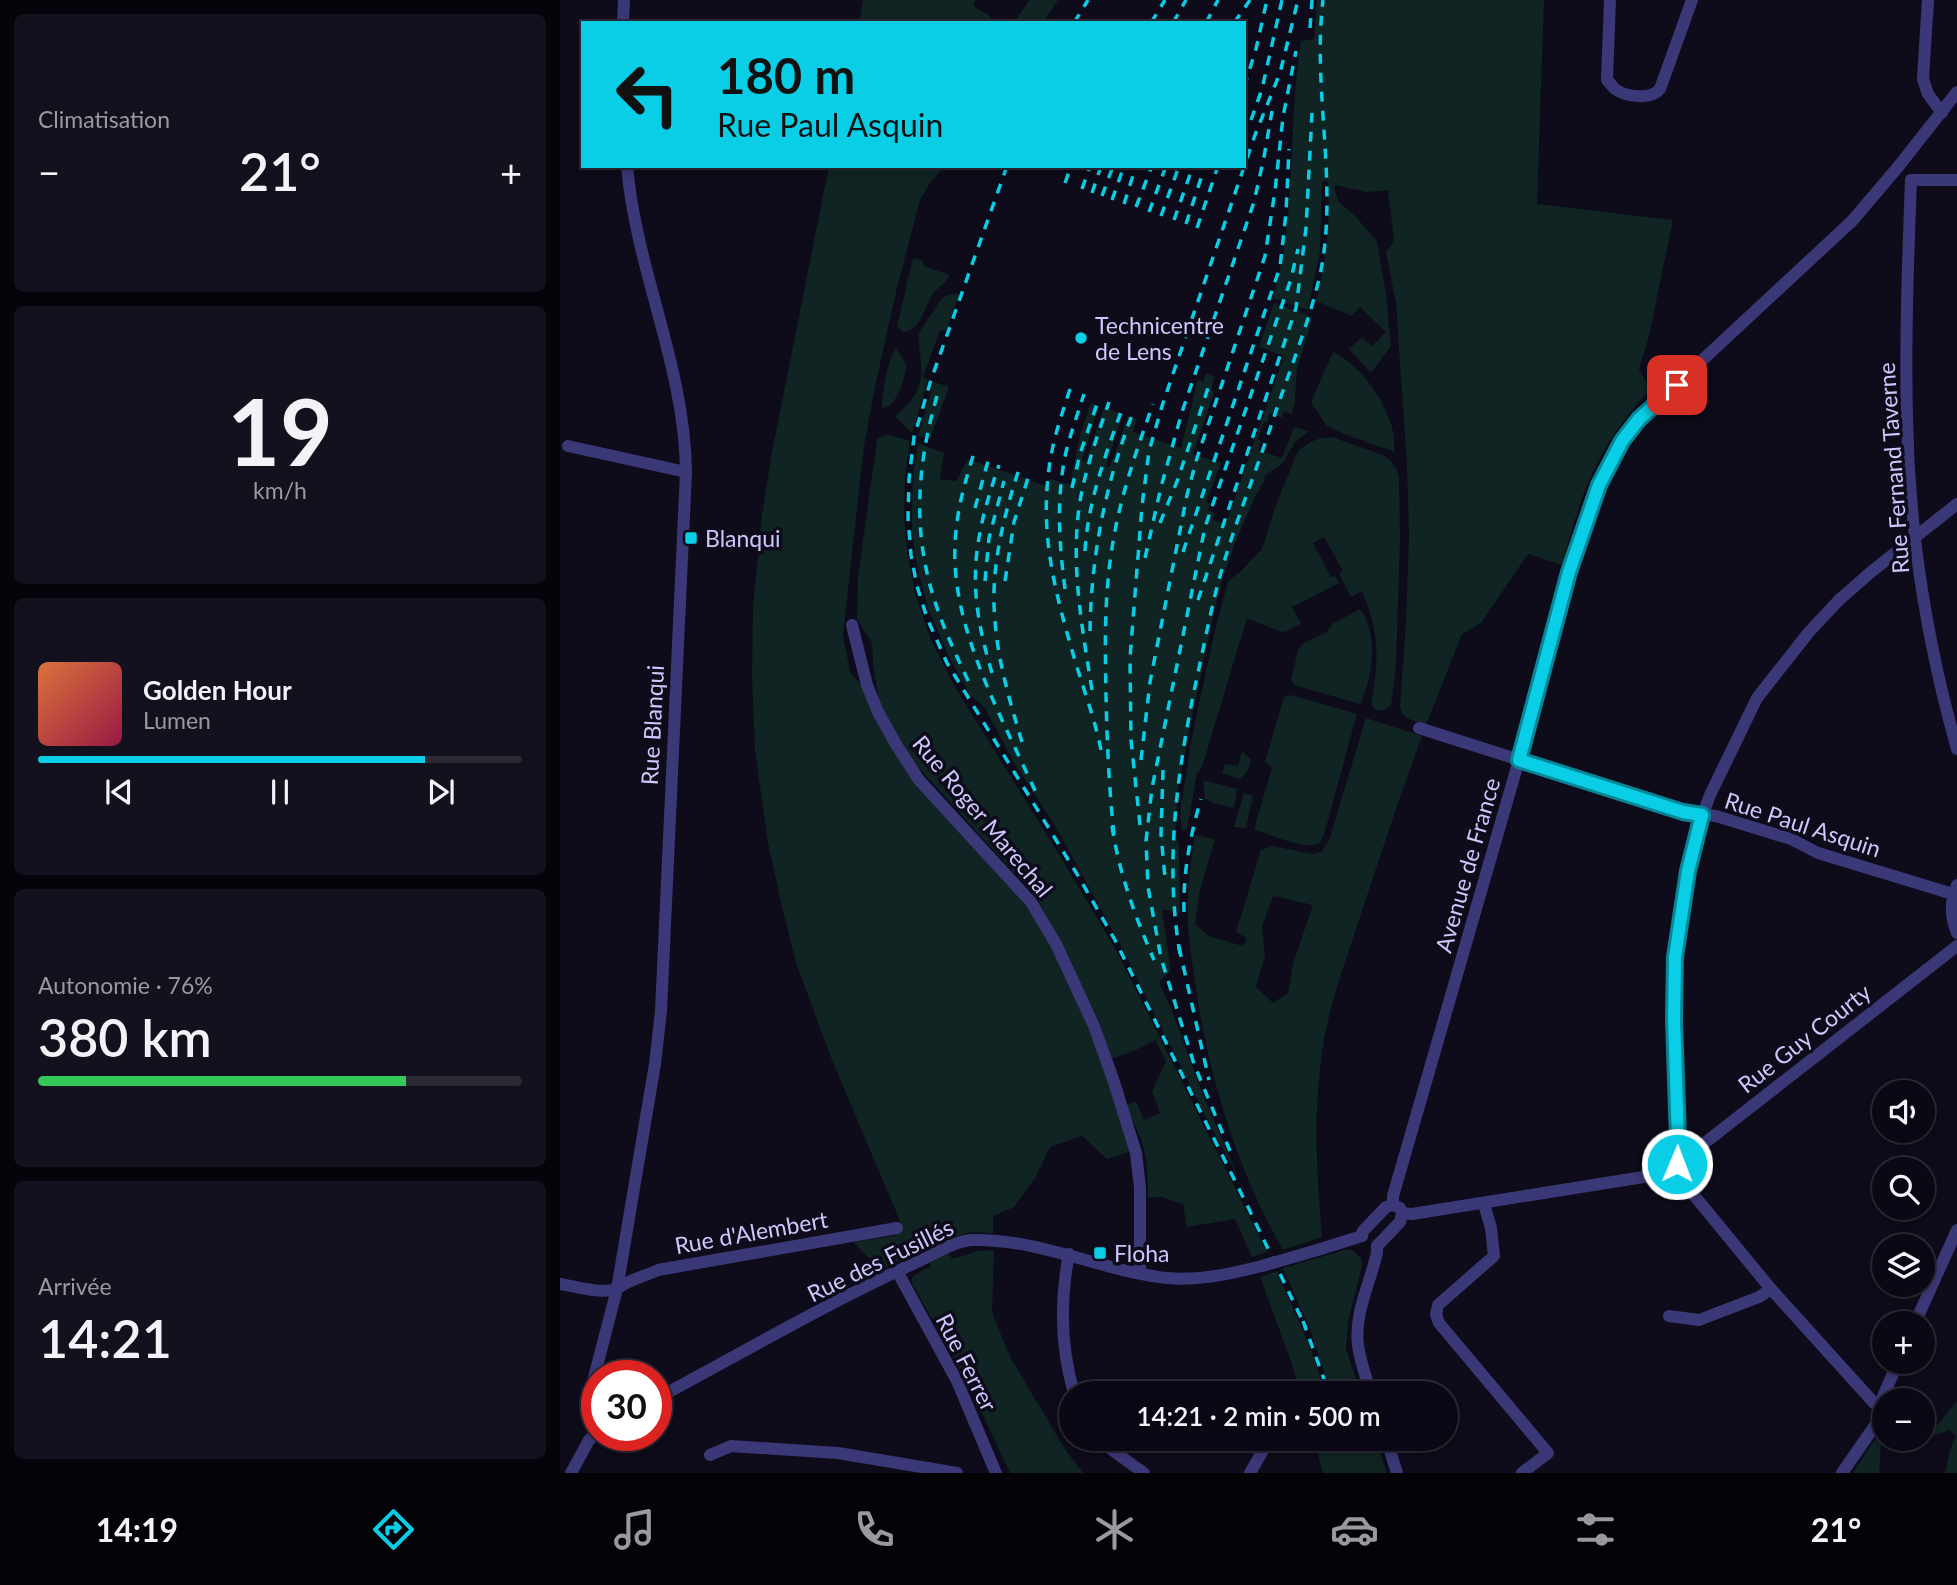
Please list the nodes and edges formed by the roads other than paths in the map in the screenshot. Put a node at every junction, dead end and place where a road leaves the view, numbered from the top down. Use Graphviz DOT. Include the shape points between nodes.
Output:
graph roads {
  1 [pos="624,0"];
  2 [pos="1610,0"];
  3 [pos="1692,0"];
  4 [pos="1928,0"];
  5 [pos="623,21"];
  6 [pos="1957,92"];
  7 [pos="1942,113"];
  8 [pos="1898,167"];
  9 [pos="627,168"];
  10 [pos="1911,180"];
  11 [pos="1957,180"];
  12 [pos="568,446"];
  13 [pos="686,472"];
  14 [pos="1957,504"];
  15 [pos="1915,537"];
  16 [pos="852,625"];
  17 [pos="1419,728"];
  18 [pos="1957,749"];
  19 [pos="1519,760"];
  20 [pos="1702,815"];
  21 [pos="1955,889"];
  22 [pos="1957,933"];
  23 [pos="1957,946"];
  24 [pos="1677,1164"];
  25 [pos="1484,1204"];
  26 [pos="1398,1209"];
  27 [pos="897,1228"];
  28 [pos="1957,1230"];
  29 [pos="1362,1236"];
  30 [pos="1377,1246"];
  31 [pos="1069,1254"];
  32 [pos="897,1271"];
  33 [pos="1140,1273"];
  34 [pos="560,1284"];
  35 [pos="617,1289"];
  36 [pos="1771,1289"];
  37 [pos="1920,1311"];
  38 [pos="1669,1315"];
  39 [pos="599,1360"];
  40 [pos="1070,1381"];
  41 [pos="1367,1381"];
  42 [pos="672,1391"];
  43 [pos="1872,1400"];
  44 [pos="1872,1429"];
  45 [pos="583,1451"];
  46 [pos="1113,1451"];
  47 [pos="1263,1451"];
  48 [pos="1389,1451"];
  49 [pos="710,1455"];
  50 [pos="571,1473"];
  51 [pos="957,1473"];
  52 [pos="996,1473"];
  53 [pos="1144,1473"];
  54 [pos="1250,1473"];
  55 [pos="1396,1473"];
  56 [pos="1522,1473"];
  57 [pos="1842,1473"];
  1 -- 5 [label="street"];
  2 -- 3 [label="street" via="1608,79 1618,91 1645,97 1660,89"];
  4 -- 7 [label="street" via="1923,79 1927,94"];
  6 -- 7 [label="street, Avenue de France"];
  7 -- 8 [label="street, Avenue de France"];
  8 -- 10 [label="street"];
  8 -- 19 [label="street, Avenue de France" via="1852,221 1639,419 1622,441 1599,485 1569,572"];
  9 -- 13 [label="street, Rue Blanqui" via="640,245 680,408"];
  10 -- 11 [label="street"];
  10 -- 15 [label="street, Rue Fernand Taverne" via="1907,422"];
  12 -- 13 [label="street"];
  13 -- 35 [label="street, Rue Blanqui" via="661,1011"];
  14 -- 15 [label="street"];
  15 -- 18 [label="street, Rue Fernand Taverne" via="1930,639"];
  15 -- 20 [label="street" via="1839,600 1757,698"];
  16 -- 33 [label="street, Rue Roger Marechal" via="867,685 897,746 919,780 1031,902 1094,1026 1136,1153"];
  17 -- 19 [label="street, Rue Paul Asquin"];
  19 -- 20 [label="street, Rue Paul Asquin"];
  19 -- 26 [label="street, Avenue de France" via="1393,1196"];
  20 -- 21 [label="street, Rue Paul Asquin" via="1791,839 1818,853"];
  20 -- 24 [label="street" via="1675,957"];
  21 -- 22 [label="street" via="1952,916"];
  23 -- 24 [label="street, Rue Guy Courty"];
  24 -- 25 [label="street, Rue Guy Courty" via="1656,1175"];
  24 -- 36 [label="street" via="1679,1178"];
  25 -- 26 [label="street, Rue Guy Courty" via="1412,1214"];
  25 -- 56 [label="street" via="1494,1256 1438,1305 1436,1314 1548,1453"];
  26 -- 29 [label="street" via="1386,1207"];
  26 -- 30 [label="street" via="1401,1222"];
  27 -- 35 [label="street, Rue d'Alembert" via="658,1270"];
  28 -- 37 [label="street"];
  29 -- 30 [label="street" via="1368,1245"];
  29 -- 33 [label="street, Rue des Fusillés, bridge" via="1219,1276 1169,1278"];
  30 -- 41 [label="street" via="1358,1325 1358,1348"];
  31 -- 32 [label="street, Rue des Fusillés" via="1019,1244 968,1241"];
  31 -- 33 [label="street, Rue des Fusillés"];
  31 -- 40 [label="street" via="1064,1340"];
  32 -- 42 [label="street, Rue des Fusillés"];
  32 -- 52 [label="street, Rue Ferrer" via="957,1381"];
  34 -- 35 [label="street"];
  35 -- 39 [label="street, Rue Blanqui"];
  36 -- 38 [label="street" via="1699,1320"];
  36 -- 43 [label="street"];
  44 -- 57 [label="street"];
  45 -- 50 [label="street"];
  46 -- 53 [label="street"];
  47 -- 54 [label="street"];
  48 -- 55 [label="street"];
  49 -- 51 [label="street" via="731,1446 838,1453"];
}
